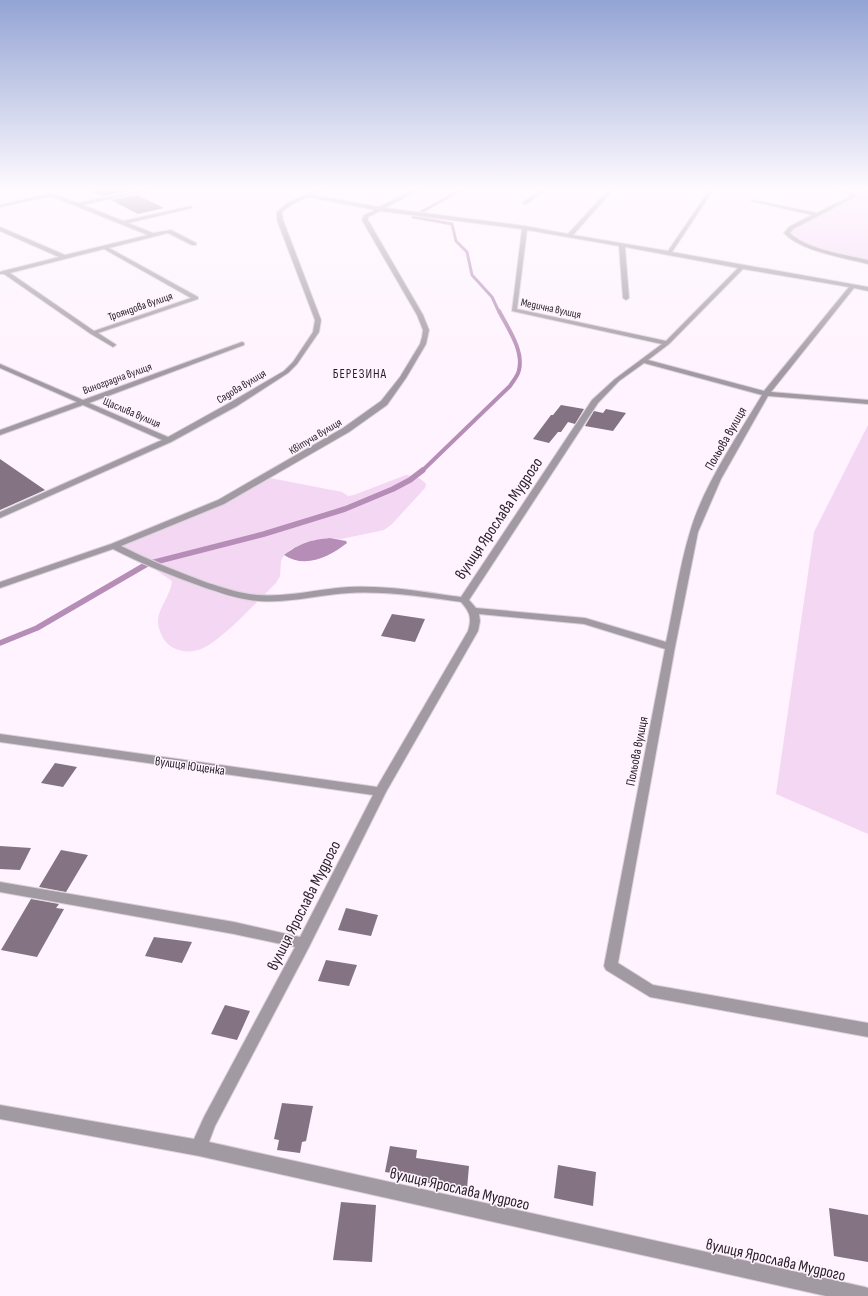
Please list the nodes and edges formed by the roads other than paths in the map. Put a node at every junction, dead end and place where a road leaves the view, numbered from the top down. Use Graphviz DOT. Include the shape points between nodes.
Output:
graph roads {
  1 [pos="47,249"];
  2 [pos="94,249"];
  3 [pos="108,249"];
  4 [pos="291,249"];
  5 [pos="383,249"];
  6 [pos="522,249"];
  7 [pos="622,249"];
  8 [pos="648,249"];
  9 [pos="671,249"];
  10 [pos="825,249"];
  11 [pos="669,253"];
  12 [pos="64,257"];
  13 [pos="868,262"];
  14 [pos="742,267"];
  15 [pos="3,273"];
  16 [pos="852,287"];
  17 [pos="868,289"];
  18 [pos="626,298"];
  19 [pos="94,333"];
  20 [pos="666,343"];
  21 [pos="242,344"];
  22 [pos="113,345"];
  23 [pos="642,362"];
  24 [pos="1,367"];
  25 [pos="766,394"];
  26 [pos="868,402"];
  27 [pos="83,403"];
  28 [pos="0,433"];
  29 [pos="168,440"];
  30 [pos="0,515"];
  31 [pos="114,546"];
  32 [pos="0,585"];
  33 [pos="464,600"];
  34 [pos="474,611"];
  35 [pos="670,647"];
  36 [pos="0,738"];
  37 [pos="380,792"];
  38 [pos="0,887"];
  39 [pos="304,943"];
  40 [pos="868,1030"];
  41 [pos="0,1112"];
  42 [pos="199,1148"];
  43 [pos="865,1296"];
  1 -- 12 [label="street"];
  2 -- 12 [label="street, Трояндова вулиця"];
  3 -- 19 [label="street, Трояндова вулиця" via="196,298"];
  4 -- 29 [label="street, Садова вулиця" via="316,312 316,332 286,372"];
  5 -- 31 [label="street, Квітуча вулиця" via="426,330 423,344 399,384 384,402 367,416 294,462 221,502"];
  6 -- 20 [label="street, Медична вулиця" via="514,310"];
  7 -- 18 [label="street"];
  8 -- 11 [label="street"];
  9 -- 11 [label="street"];
  10 -- 13 [label="street"];
  11 -- 14 [label="street"];
  12 -- 15 [label="street, Трояндова вулиця"];
  14 -- 16 [label="street"];
  14 -- 20 [label="street, вулиця Ярослава Мудрого"];
  15 -- 19 [label="street, Трояндова вулиця"];
  16 -- 17 [label="street"];
  16 -- 25 [label="street, Польова вулиця"];
  19 -- 22 [label="street"];
  20 -- 23 [label="street, вулиця Ярослава Мудрого"];
  21 -- 27 [label="street, Виноградна вулиця"];
  23 -- 25 [label="street"];
  23 -- 33 [label="street, вулиця Ярослава Мудрого" via="617,380 595,402"];
  24 -- 27 [label="street, Щаслива вулиця"];
  25 -- 26 [label="street"];
  25 -- 35 [label="street, Польова вулиця" via="700,514"];
  27 -- 28 [label="street, Виноградна вулиця"];
  27 -- 29 [label="street, Щаслива вулиця"];
  29 -- 30 [label="street, Садова вулиця"];
  31 -- 32 [label="street, Квітуча вулиця"];
  31 -- 33 [label="street" via="147,564 229,592 255,598 279,599 349,590 376,590"];
  33 -- 34 [label="street, вулиця Ярослава Мудрого"];
  34 -- 35 [label="street" via="585,621"];
  34 -- 37 [label="street, вулиця Ярослава Мудрого" via="476,622 473,632"];
  35 -- 40 [label="street, Польова вулиця" via="611,966 650,991"];
  36 -- 37 [label="street, вулиця Ющенка"];
  37 -- 39 [label="street, вулиця Ярослава Мудрого"];
  38 -- 39 [label="street" via="234,928"];
  39 -- 42 [label="street, вулиця Ярослава Мудрого" via="209,1122"];
  41 -- 42 [label="street"];
  42 -- 43 [label="street, вулиця Ярослава Мудрого"];
}
